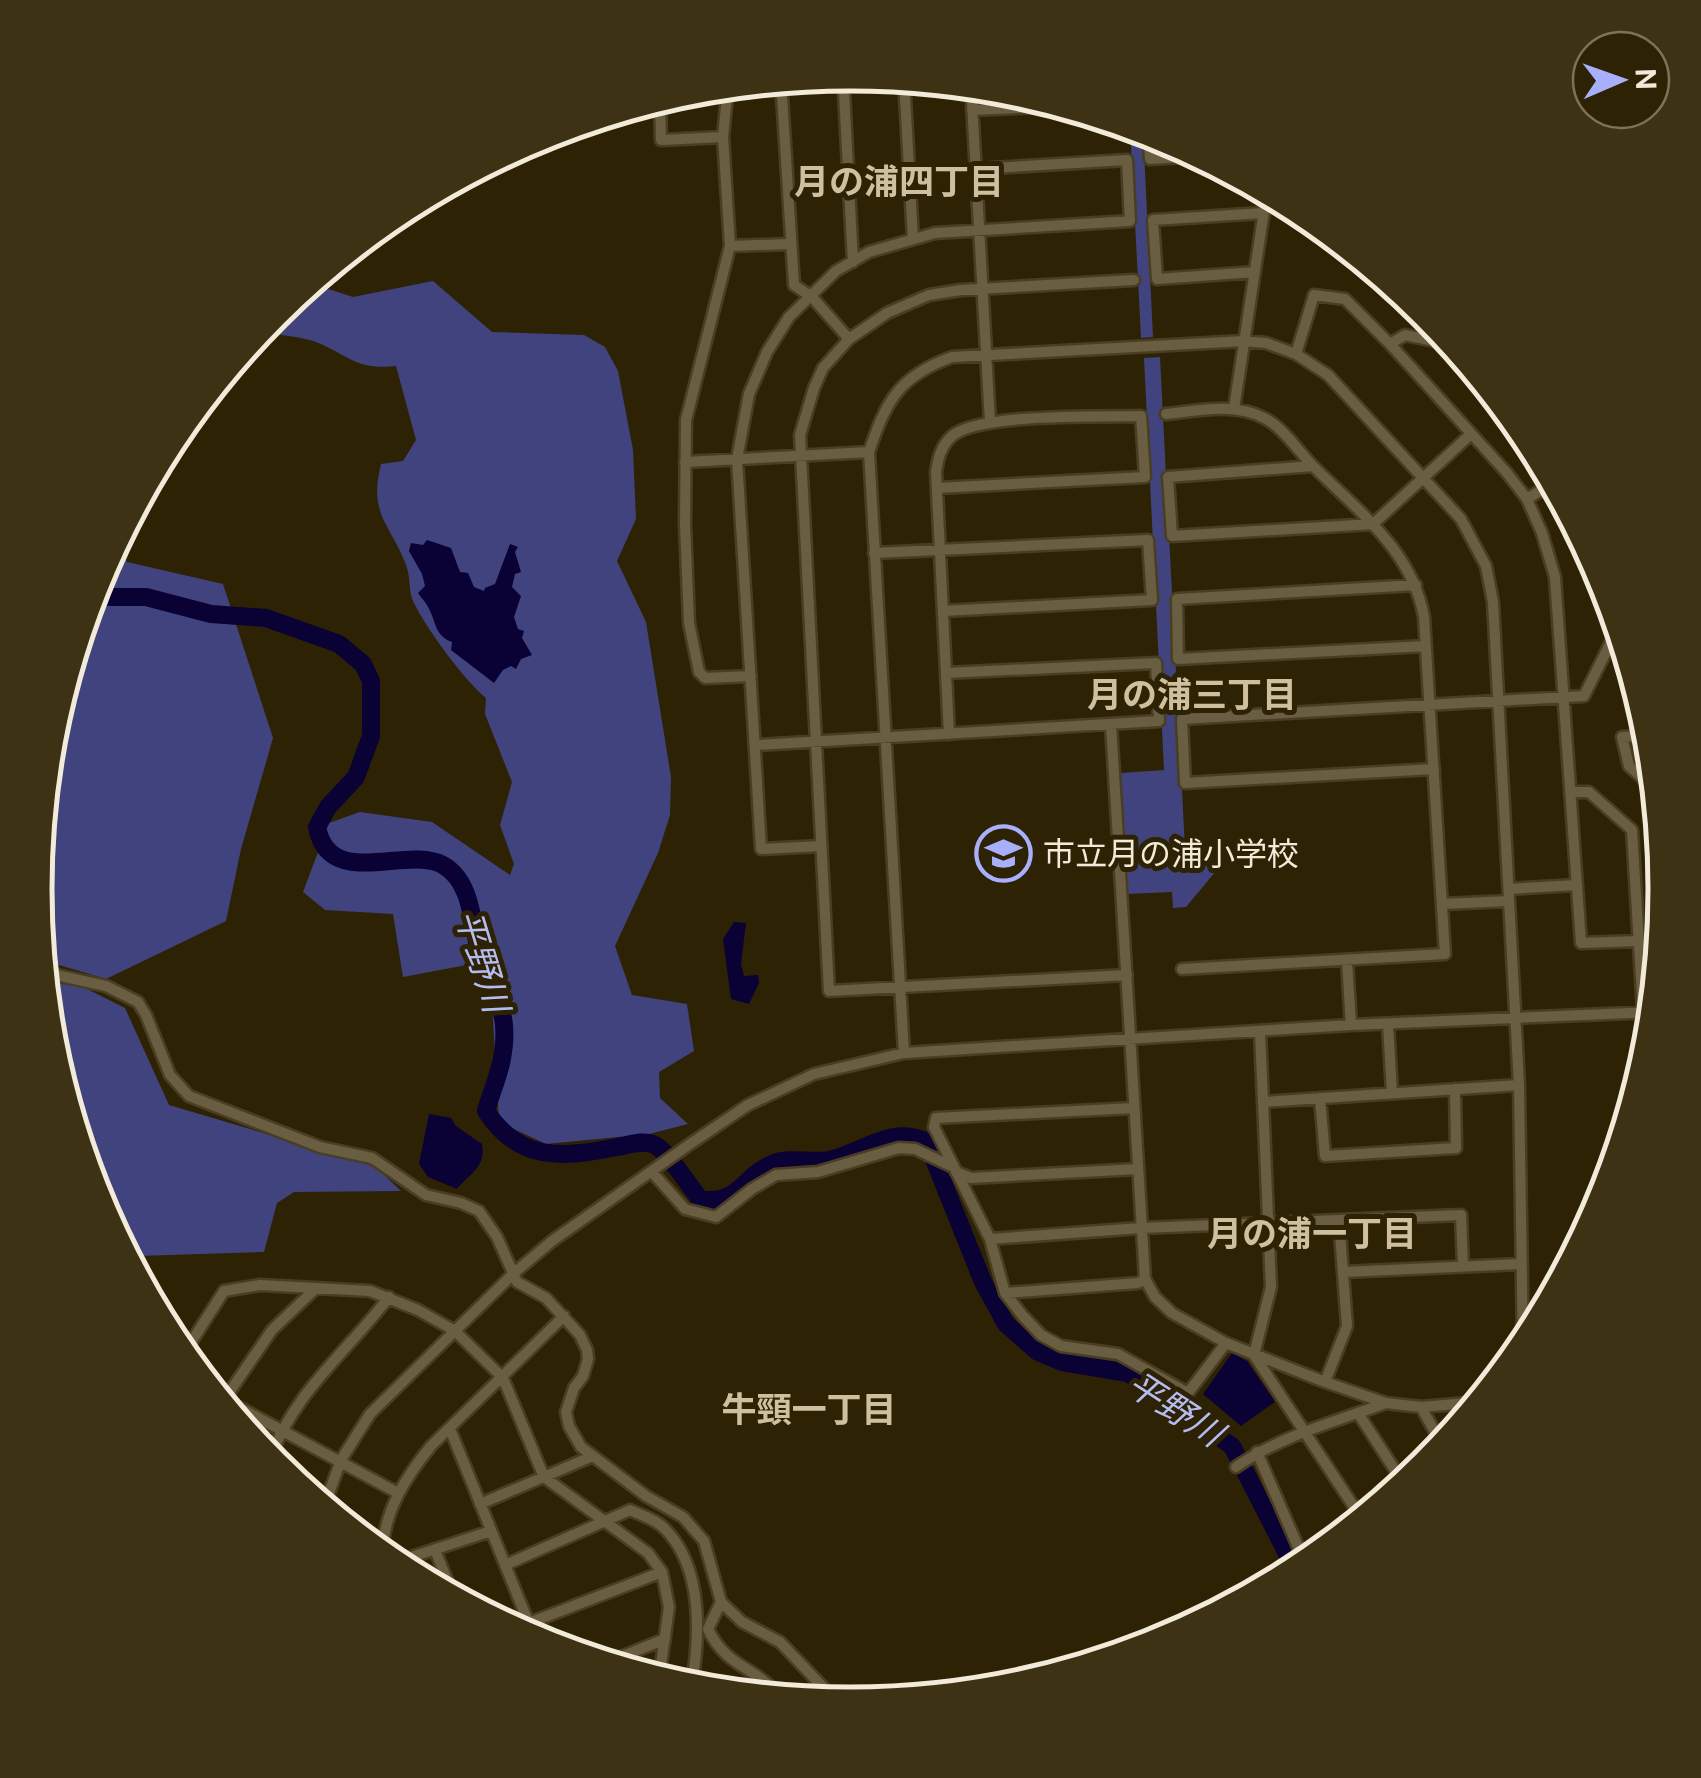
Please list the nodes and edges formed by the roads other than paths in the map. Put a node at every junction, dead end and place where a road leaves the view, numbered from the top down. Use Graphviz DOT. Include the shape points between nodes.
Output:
graph roads {
  1 [pos="844,91"];
  2 [pos="905,93"];
  3 [pos="783,94"];
  4 [pos="727,101"];
  5 [pos="971,101"];
  6 [pos="1015,108"];
  7 [pos="972,110"];
  8 [pos="661,114"];
  9 [pos="723,137"];
  10 [pos="1149,149"];
  11 [pos="1169,158"];
  12 [pos="976,170"];
  13 [pos="1264,207"];
  14 [pos="1263,213"];
  15 [pos="980,230"];
  16 [pos="913,238"];
  17 [pos="790,244"];
  18 [pos="730,246"];
  19 [pos="854,262"];
  20 [pos="1255,272"];
  21 [pos="1134,280"];
  22 [pos="982,290"];
  23 [pos="812,298"];
  24 [pos="849,339"];
  25 [pos="1429,340"];
  26 [pos="1244,341"];
  27 [pos="1390,344"];
  28 [pos="1296,354"];
  29 [pos="986,355"];
  30 [pos="1234,408"];
  31 [pos="1166,414"];
  32 [pos="990,422"];
  33 [pos="1471,434"];
  34 [pos="868,452"];
  35 [pos="800,456"];
  36 [pos="737,459"];
  37 [pos="684,462"];
  38 [pos="1313,466"];
  39 [pos="1422,478"];
  40 [pos="937,488"];
  41 [pos="1542,490"];
  42 [pos="1527,499"];
  43 [pos="1373,524"];
  44 [pos="940,550"];
  45 [pos="874,553"];
  46 [pos="1416,585"];
  47 [pos="943,611"];
  48 [pos="1610,644"];
  49 [pos="1426,646"];
  50 [pos="946,674"];
  51 [pos="751,676"];
  52 [pos="1566,698"];
  53 [pos="1498,703"];
  54 [pos="1430,706"];
  55 [pos="1111,725"];
  56 [pos="950,734"];
  57 [pos="1634,736"];
  58 [pos="883,738"];
  59 [pos="815,742"];
  60 [pos="756,745"];
  61 [pos="1434,770"];
  62 [pos="1640,776"];
  63 [pos="1570,792"];
  64 [pos="820,846"];
  65 [pos="1576,885"];
  66 [pos="1509,888"];
  67 [pos="1510,901"];
  68 [pos="1442,904"];
  69 [pos="1639,941"];
  70 [pos="1347,961"];
  71 [pos="1182,969"];
  72 [pos="57,975"];
  73 [pos="1127,975"];
  74 [pos="1644,977"];
  75 [pos="899,988"];
  76 [pos="1639,1012"];
  77 [pos="1516,1016"];
  78 [pos="1388,1024"];
  79 [pos="1350,1025"];
  80 [pos="1260,1032"];
  81 [pos="1131,1040"];
  82 [pos="904,1054"];
  83 [pos="1519,1085"];
  84 [pos="1454,1090"];
  85 [pos="1392,1094"];
  86 [pos="1320,1098"];
  87 [pos="1264,1102"];
  88 [pos="1134,1108"];
  89 [pos="953,1169"];
  90 [pos="1138,1169"];
  91 [pos="652,1172"];
  92 [pos="1339,1220"];
  93 [pos="1270,1222"];
  94 [pos="1141,1228"];
  95 [pos="990,1240"];
  96 [pos="1520,1264"];
  97 [pos="1463,1266"];
  98 [pos="1344,1272"];
  99 [pos="514,1273"];
  100 [pos="1145,1279"];
  101 [pos="315,1289"];
  102 [pos="1004,1293"];
  103 [pos="389,1297"];
  104 [pos="564,1316"];
  105 [pos="1521,1320"];
  106 [pos="455,1331"];
  107 [pos="193,1340"];
  108 [pos="1226,1342"];
  109 [pos="1254,1355"];
  110 [pos="503,1378"];
  111 [pos="1326,1382"];
  112 [pos="229,1389"];
  113 [pos="1386,1403"];
  114 [pos="1460,1404"];
  115 [pos="1421,1407"];
  116 [pos="1358,1413"];
  117 [pos="251,1415"];
  118 [pos="450,1429"];
  119 [pos="280,1430"];
  120 [pos="1304,1431"];
  121 [pos="1434,1433"];
  122 [pos="276,1442"];
  123 [pos="1258,1452"];
  124 [pos="593,1456"];
  125 [pos="340,1460"];
  126 [pos="1236,1467"];
  127 [pos="1396,1471"];
  128 [pos="544,1477"];
  129 [pos="329,1493"];
  130 [pos="398,1493"];
  131 [pos="480,1504"];
  132 [pos="1354,1507"];
  133 [pos="605,1523"];
  134 [pos="492,1531"];
  135 [pos="385,1536"];
  136 [pos="1299,1549"];
  137 [pos="435,1550"];
  138 [pos="413,1557"];
  139 [pos="505,1565"];
  140 [pos="662,1572"];
  141 [pos="446,1577"];
  142 [pos="722,1602"];
  143 [pos="527,1618"];
  144 [pos="534,1621"];
  145 [pos="665,1639"];
  146 [pos="626,1655"];
  147 [pos="661,1664"];
  148 [pos="694,1672"];
  149 [pos="768,1682"];
  150 [pos="822,1686"];
  1 -- 19 [label="street"];
  2 -- 16 [label="street"];
  3 -- 17 [label="street"];
  4 -- 9 [label="street"];
  5 -- 7 [label="street"];
  6 -- 7 [label="street"];
  7 -- 12 [label="street"];
  8 -- 9 [label="street" via="662,140"];
  9 -- 18 [label="street"];
  10 -- 11 [label="street" via="1150,159"];
  12 -- 15 [label="street"];
  12 -- 15 [label="street" via="1126,160 1130,221"];
  13 -- 14 [label="street"];
  14 -- 20 [label="street"];
  14 -- 20 [label="street" via="1154,220 1157,278"];
  15 -- 16 [label="street"];
  15 -- 22 [label="street"];
  16 -- 19 [label="street"];
  17 -- 18 [label="street"];
  17 -- 23 [label="street" via="794,286"];
  18 -- 37 [label="street" via="686,420"];
  19 -- 23 [label="street"];
  20 -- 26 [label="street"];
  21 -- 22 [label="street"];
  22 -- 24 [label="street" via="929,296"];
  22 -- 29 [label="street"];
  23 -- 24 [label="street"];
  23 -- 36 [label="street" via="789,317 762,361"];
  24 -- 35 [label="street" via="814,388"];
  25 -- 27 [label="street" via="1405,335"];
  26 -- 28 [label="street"];
  26 -- 29 [label="street"];
  26 -- 30 [label="street"];
  27 -- 28 [label="street" via="1345,299 1314,295"];
  27 -- 33 [label="street"];
  28 -- 39 [label="street" via="1328,376"];
  29 -- 32 [label="street"];
  29 -- 34 [label="street" via="952,358 906,381 883,408"];
  30 -- 31 [label="street"];
  30 -- 38 [label="street" via="1265,418"];
  32 -- 40 [label="street" via="963,429 944,446"];
  32 -- 40 [label="street" via="1141,416 1145,476"];
  33 -- 39 [label="street"];
  33 -- 42 [label="street"];
  34 -- 35 [label="street"];
  34 -- 45 [label="street"];
  35 -- 36 [label="street"];
  35 -- 59 [label="street"];
  36 -- 37 [label="street"];
  36 -- 51 [label="street"];
  37 -- 51 [label="street" via="690,623 699,672 706,678"];
  38 -- 43 [label="street"];
  38 -- 43 [label="street" via="1168,477 1172,536"];
  39 -- 43 [label="street"];
  39 -- 53 [label="street" via="1462,519 1486,566"];
  40 -- 44 [label="street"];
  41 -- 42 [label="street"];
  42 -- 52 [label="street" via="1555,577"];
  43 -- 46 [label="street"];
  44 -- 45 [label="street"];
  44 -- 47 [label="street"];
  44 -- 47 [label="street" via="1148,540 1152,600"];
  45 -- 58 [label="street"];
  46 -- 49 [label="street"];
  46 -- 49 [label="street" via="1177,599 1178,659"];
  47 -- 50 [label="street"];
  48 -- 52 [label="street" via="1584,696"];
  49 -- 54 [label="street"];
  50 -- 55 [label="street" via="1156,662 1158,721"];
  50 -- 56 [label="street"];
  51 -- 60 [label="street"];
  52 -- 53 [label="street"];
  52 -- 63 [label="street"];
  53 -- 54 [label="street"];
  53 -- 66 [label="street"];
  54 -- 61 [label="street"];
  54 -- 61 [label="street" via="1182,719 1185,783"];
  55 -- 56 [label="street"];
  55 -- 73 [label="street"];
  56 -- 58 [label="street"];
  57 -- 62 [label="street" via="1622,737 1629,766"];
  58 -- 59 [label="street"];
  58 -- 75 [label="street"];
  59 -- 60 [label="street"];
  59 -- 64 [label="street"];
  60 -- 64 [label="street" via="761,849"];
  61 -- 68 [label="street"];
  63 -- 65 [label="street"];
  63 -- 69 [label="street" via="1589,792 1632,830"];
  64 -- 75 [label="street" via="829,990"];
  65 -- 66 [label="street"];
  65 -- 69 [label="street" via="1581,943"];
  66 -- 67 [label="street"];
  67 -- 68 [label="street"];
  67 -- 77 [label="street"];
  68 -- 70 [label="street" via="1444,954"];
  69 -- 74 [label="street"];
  70 -- 71 [label="street"];
  70 -- 79 [label="street"];
  72 -- 99 [label="street" via="106,986 138,1002 170,1076 190,1096 320,1147 372,1158 426,1196 472,1206 491,1226"];
  73 -- 75 [label="street"];
  73 -- 81 [label="street"];
  75 -- 82 [label="street"];
  76 -- 77 [label="street"];
  77 -- 78 [label="street"];
  77 -- 83 [label="street"];
  78 -- 79 [label="street"];
  78 -- 85 [label="street"];
  79 -- 80 [label="street"];
  80 -- 81 [label="street"];
  80 -- 87 [label="street"];
  81 -- 82 [label="street"];
  81 -- 88 [label="street"];
  82 -- 91 [label="street" via="814,1074 748,1105"];
  83 -- 84 [label="street"];
  83 -- 96 [label="street"];
  84 -- 85 [label="street"];
  84 -- 86 [label="street" via="1456,1148 1325,1156"];
  85 -- 86 [label="street"];
  86 -- 87 [label="street"];
  87 -- 93 [label="street"];
  88 -- 89 [label="street" via="936,1118"];
  88 -- 90 [label="street"];
  89 -- 90 [label="street" via="971,1178"];
  89 -- 91 [label="street" via="915,1148 899,1148 818,1172 776,1175 716,1217 684,1209"];
  89 -- 95 [label="street"];
  90 -- 94 [label="street"];
  91 -- 99 [label="street"];
  92 -- 93 [label="street"];
  92 -- 97 [label="street" via="1461,1215"];
  92 -- 98 [label="street"];
  93 -- 94 [label="street"];
  93 -- 109 [label="street" via="1271,1287"];
  94 -- 95 [label="street"];
  94 -- 100 [label="street"];
  95 -- 102 [label="street"];
  96 -- 97 [label="street"];
  96 -- 105 [label="street"];
  97 -- 98 [label="street"];
  98 -- 111 [label="street" via="1347,1326"];
  99 -- 104 [label="street"];
  99 -- 106 [label="street"];
  100 -- 102 [label="street"];
  100 -- 108 [label="street" via="1172,1313"];
  101 -- 103 [label="street"];
  101 -- 107 [label="street" via="224,1291"];
  101 -- 112 [label="street" via="272,1330"];
  102 -- 108 [label="street" via="1041,1335 1061,1346 1118,1354 1188,1393"];
  103 -- 106 [label="street"];
  103 -- 119 [label="street"];
  104 -- 110 [label="street"];
  104 -- 124 [label="street" via="588,1359 568,1402 568,1426"];
  106 -- 110 [label="street"];
  106 -- 125 [label="street" via="370,1414"];
  108 -- 109 [label="street"];
  109 -- 111 [label="street"];
  109 -- 120 [label="street"];
  110 -- 118 [label="street"];
  110 -- 128 [label="street"];
  111 -- 113 [label="street"];
  113 -- 115 [label="street"];
  113 -- 116 [label="street"];
  114 -- 115 [label="street"];
  115 -- 121 [label="street"];
  116 -- 120 [label="street"];
  116 -- 127 [label="street"];
  117 -- 119 [label="street"];
  118 -- 130 [label="street"];
  118 -- 131 [label="street"];
  119 -- 122 [label="street"];
  119 -- 125 [label="street"];
  120 -- 123 [label="street"];
  120 -- 132 [label="street"];
  123 -- 126 [label="street"];
  123 -- 136 [label="street"];
  124 -- 128 [label="street"];
  124 -- 142 [label="street" via="684,1517 704,1541"];
  125 -- 129 [label="street"];
  125 -- 130 [label="street"];
  128 -- 131 [label="street"];
  128 -- 133 [label="street"];
  130 -- 135 [label="street"];
  131 -- 134 [label="street"];
  133 -- 139 [label="street"];
  133 -- 140 [label="street" via="648,1553"];
  133 -- 148 [label="street" via="630,1510 664,1527 682,1554 696,1600"];
  134 -- 137 [label="street"];
  134 -- 139 [label="street"];
  137 -- 138 [label="street"];
  137 -- 141 [label="street"];
  139 -- 143 [label="street"];
  140 -- 144 [label="street"];
  140 -- 145 [label="street" via="669,1607"];
  142 -- 149 [label="street" via="708,1629 718,1649"];
  142 -- 150 [label="street" via="742,1622 780,1642"];
  145 -- 146 [label="street"];
  145 -- 147 [label="street"];
}
